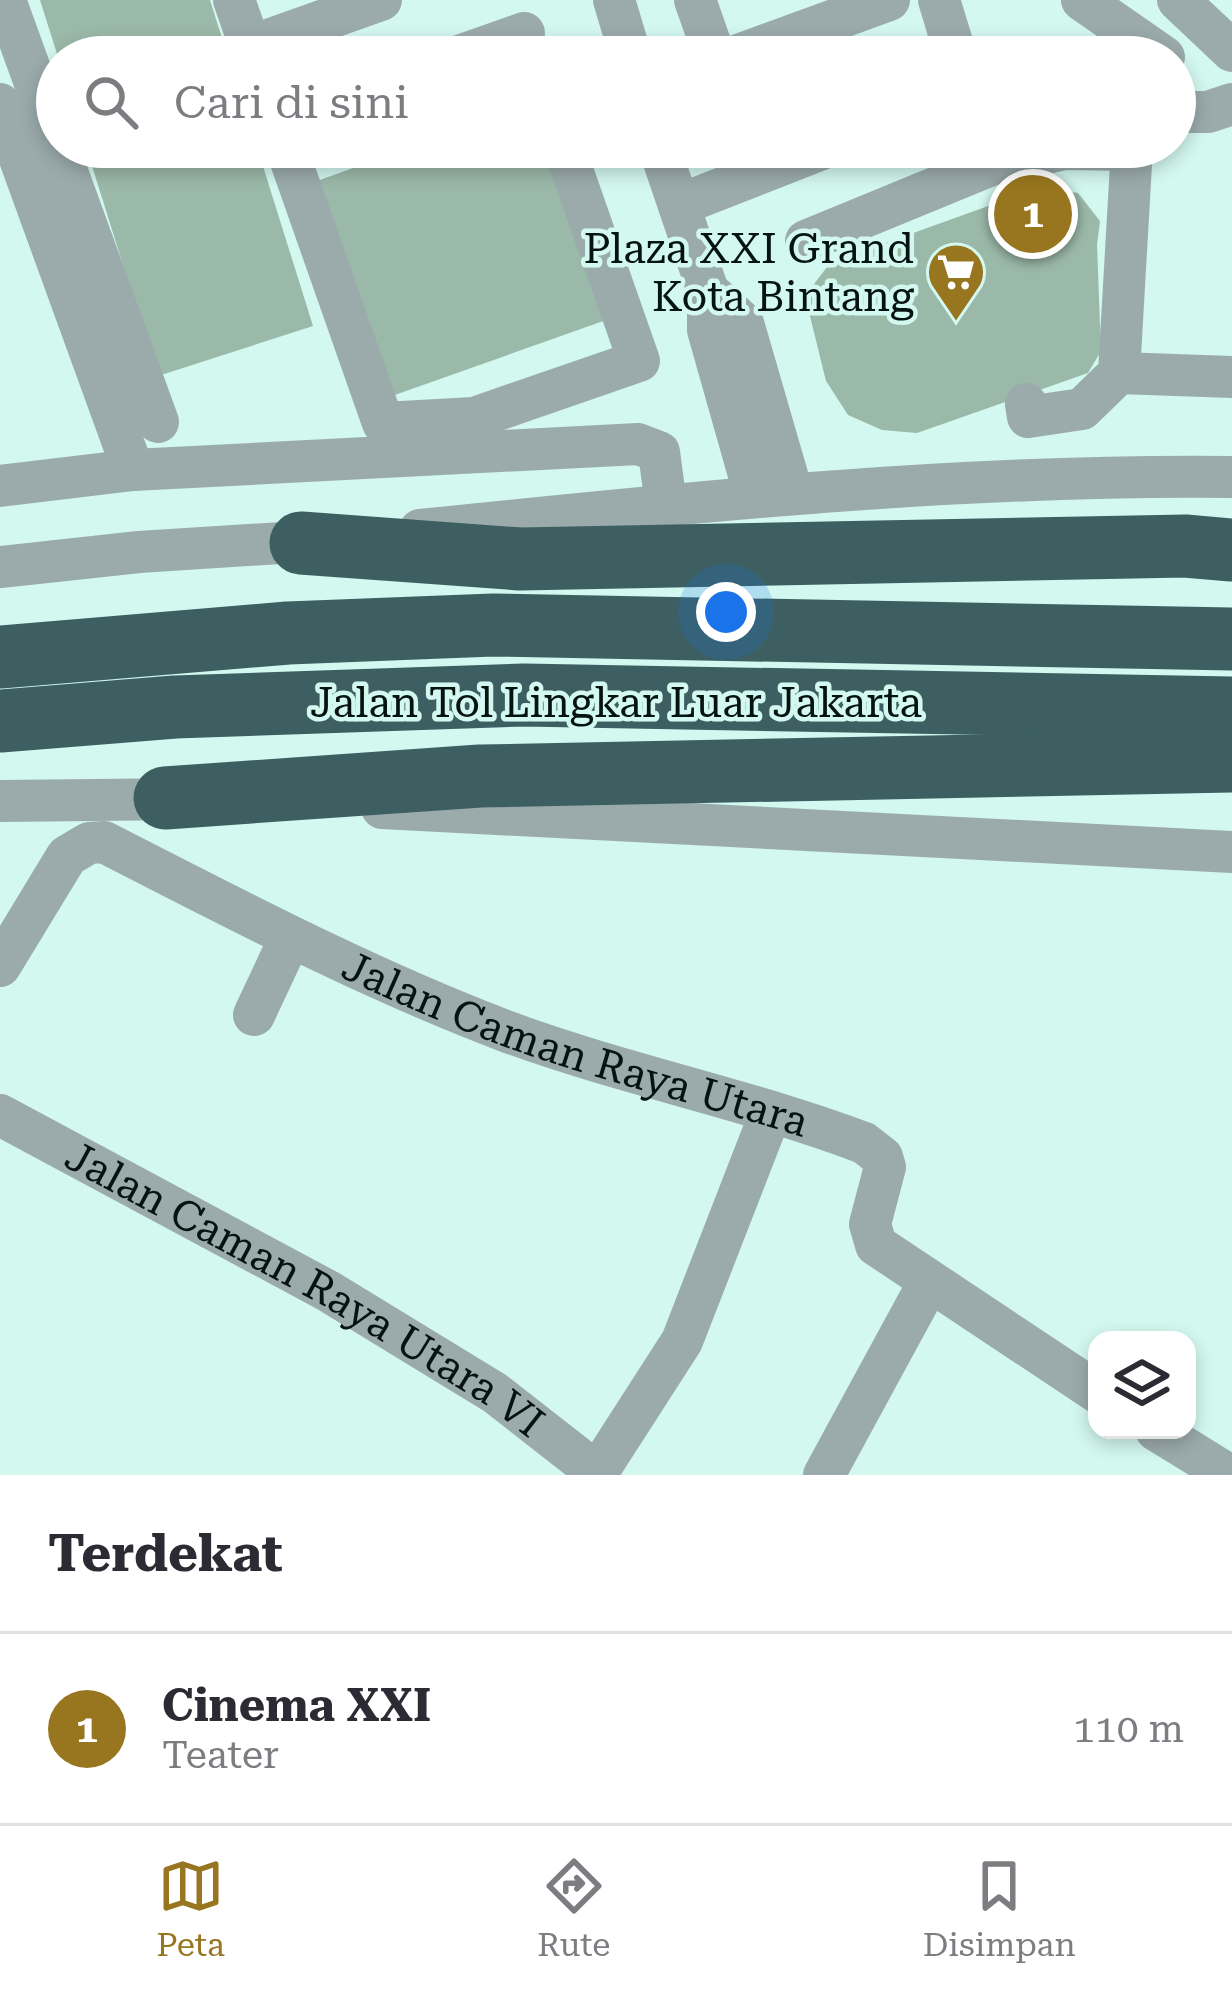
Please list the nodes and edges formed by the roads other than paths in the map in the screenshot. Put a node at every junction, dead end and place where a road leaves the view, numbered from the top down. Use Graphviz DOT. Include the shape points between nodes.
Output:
graph roads {
  1 [pos="4,0"];
  2 [pos="234,0"];
  3 [pos="381,0"];
  4 [pos="614,0"];
  5 [pos="695,0"];
  6 [pos="889,0"];
  7 [pos="939,0"];
  8 [pos="1082,0"];
  9 [pos="1178,0"];
  10 [pos="247,36"];
  11 [pos="290,36"];
  12 [pos="625,36"];
  13 [pos="724,36"];
  14 [pos="791,36"];
  15 [pos="944,36"];
  16 [pos="1134,36"];
  17 [pos="1232,51"];
  18 [pos="36,87"];
  19 [pos="0,104"];
  20 [pos="66,168"];
  21 [pos="293,168"];
  22 [pos="571,168"];
  23 [pos="671,168"];
  24 [pos="738,168"];
  25 [pos="986,168"];
  26 [pos="1131,168"];
  27 [pos="679,205"];
  28 [pos="806,241"];
  29 [pos="1119,373"];
  30 [pos="1232,377"];
  31 [pos="1026,404"];
  32 [pos="158,422"];
  33 [pos="133,470"];
  34 [pos="1232,477"];
  35 [pos="0,486"];
  36 [pos="773,494"];
  37 [pos="666,505"];
  38 [pos="301,543"];
  39 [pos="1232,550"];
  40 [pos="0,567"];
  41 [pos="1232,639"];
  42 [pos="0,657"];
  43 [pos="1232,708"];
  44 [pos="0,721"];
  45 [pos="1232,761"];
  46 [pos="165,798"];
  47 [pos="0,801"];
  48 [pos="1232,852"];
  49 [pos="290,938"];
  50 [pos="0,966"];
  51 [pos="254,1015"];
  52 [pos="771,1112"];
  53 [pos="0,1115"];
  54 [pos="929,1282"];
  55 [pos="1088,1386"];
  56 [pos="1170,1439"];
  57 [pos="598,1474"];
  58 [pos="824,1475"];
  59 [pos="1228,1475"];
  1 -- 18 [label="street"];
  2 -- 10 [label="street"];
  3 -- 11 [label="street"];
  4 -- 12 [label="street"];
  5 -- 13 [label="street"];
  6 -- 14 [label="street"];
  7 -- 15 [label="street"];
  8 -- 16 [label="street"];
  9 -- 17 [label="street"];
  19 -- 33 [label="street"];
  20 -- 32 [label="street"];
  21 -- 22 [label="street" via="383,423 475,418 639,361"];
  23 -- 27 [label="street"];
  24 -- 27 [label="street"];
  25 -- 28 [label="street"];
  26 -- 29 [label="street"];
  27 -- 36 [label="street" via="708,291 708,330"];
  29 -- 30 [label="street"];
  29 -- 31 [label="street" via="1082,409 1028,417"];
  33 -- 35 [label="street"];
  33 -- 37 [label="street" via="638,444 659,452"];
  34 -- 36 [label="street" via="1090,475"];
  36 -- 37 [label="street"];
  37 -- 38 [label="street"];
  38 -- 39 [label="highway" via="520,559"];
  38 -- 40 [label="street"];
  41 -- 42 [label="highway, Jalan Tol Lingkar Luar Jakarta" via="493,625"];
  43 -- 44 [label="highway, Jalan Tol Lingkar Luar Jakarta" via="524,695"];
  45 -- 46 [label="highway" via="480,776"];
  46 -- 47 [label="street"];
  46 -- 48 [label="street"];
  49 -- 50 [label="street, Jalan Caman Raya Utara" via="104,842 88,843 67,856"];
  49 -- 51 [label="street"];
  49 -- 52 [label="street, Jalan Caman Raya Utara" via="598,1064"];
  52 -- 54 [label="street, Jalan Caman Raya Utara" via="864,1143 882,1157 871,1236"];
  52 -- 57 [label="street" via="682,1341"];
  53 -- 57 [label="street, Jalan Caman Raya Utara VI" via="328,1291 495,1393"];
  54 -- 55 [label="street, Jalan Caman Raya Utara"];
  54 -- 58 [label="street"];
  56 -- 59 [label="street"];
}
